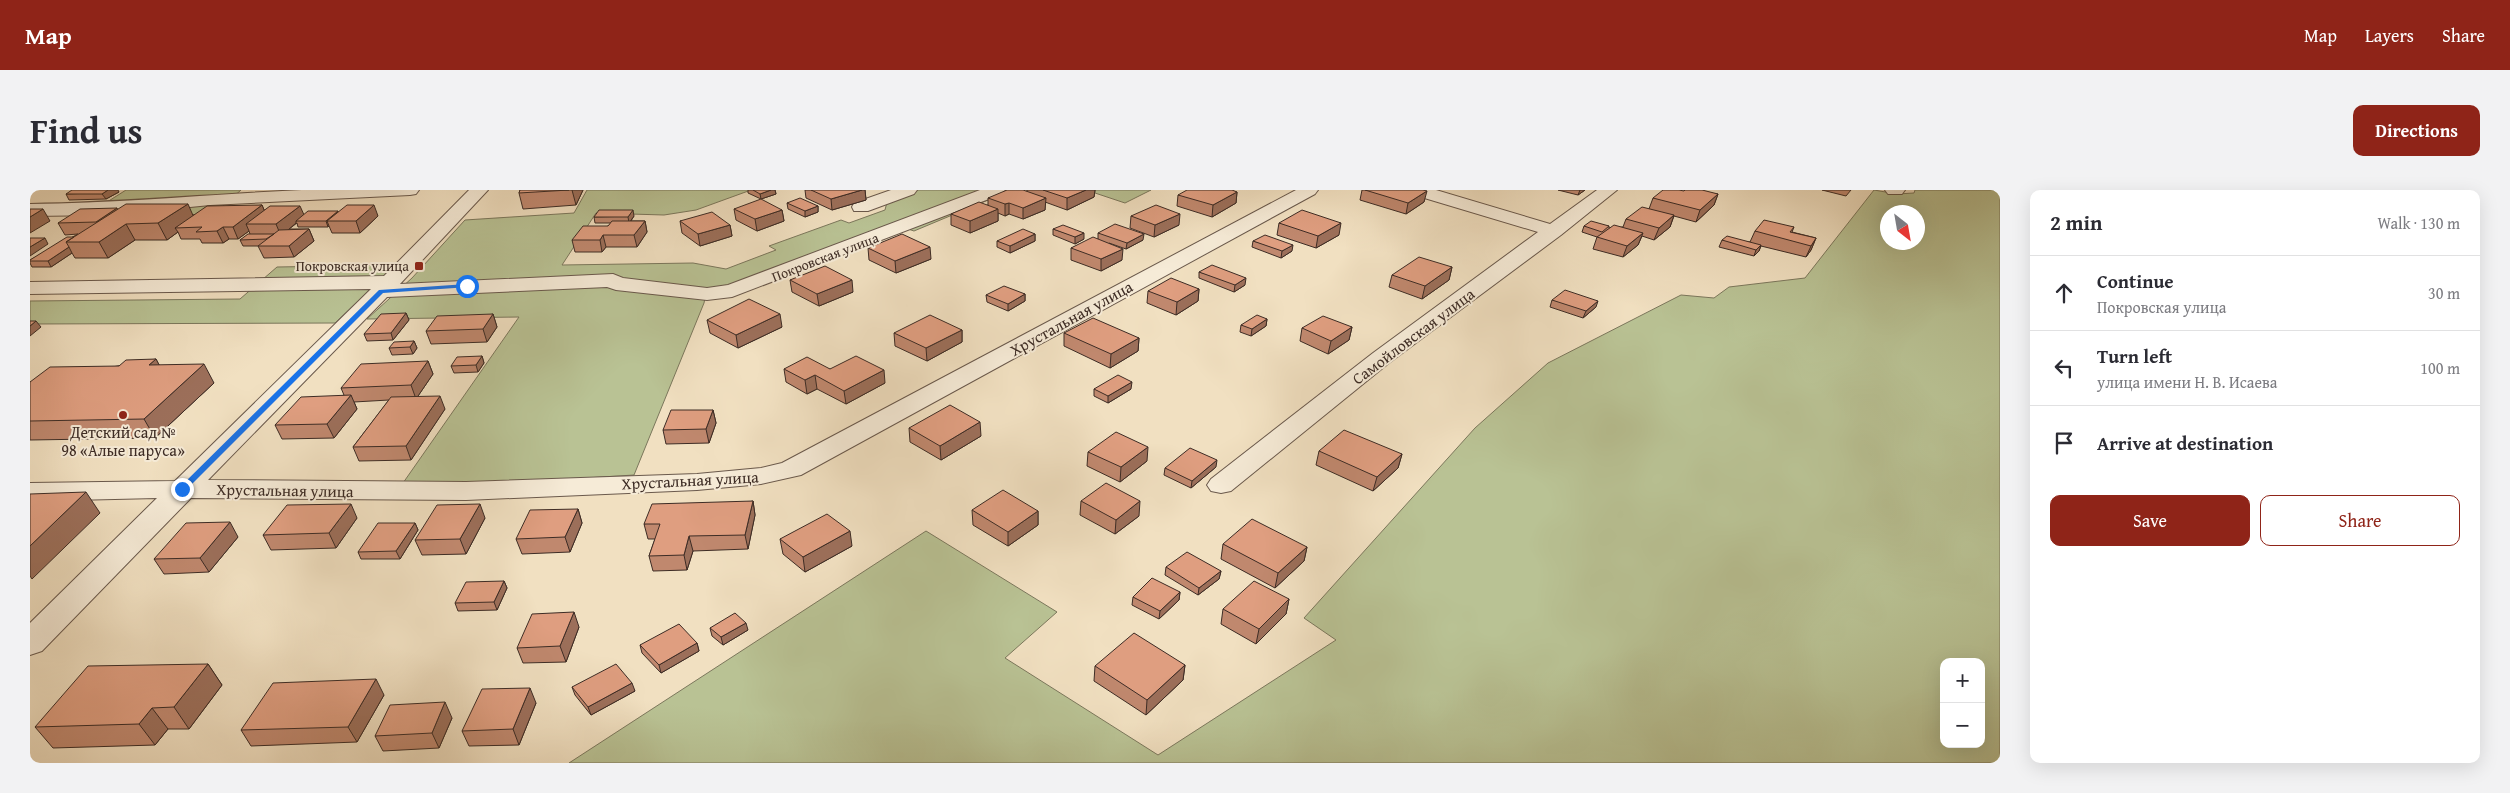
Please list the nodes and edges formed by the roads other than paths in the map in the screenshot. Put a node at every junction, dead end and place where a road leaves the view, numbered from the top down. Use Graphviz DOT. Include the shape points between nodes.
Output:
graph roads {
  1 [pos="410,190"];
  2 [pos="479,190"];
  3 [pos="908,190"];
  4 [pos="996,190"];
  5 [pos="1308,190"];
  6 [pos="1417,190"];
  7 [pos="1608,190"];
  8 [pos="861,207"];
  9 [pos="30,210"];
  10 [pos="1554,231"];
  11 [pos="385,287"];
  12 [pos="30,288"];
  13 [pos="1221,485"];
  14 [pos="182,489"];
  15 [pos="30,492"];
  16 [pos="30,643"];
  1 -- 9 [label="street" via="210,200 111,209"];
  2 -- 11 [label="street"];
  3 -- 8 [label="street"];
  4 -- 11 [label="street, Покровская улица" via="732,291 707,294 616,284 613,280"];
  5 -- 14 [label="street, Хрустальная улица" via="791,469 761,476 697,482 466,492"];
  6 -- 10 [label="street"];
  7 -- 10 [label="street, Самойловская улица"];
  10 -- 13 [label="street, Самойловская улица" via="1381,358"];
  11 -- 12 [label="street, Покровская улица"];
  11 -- 14 [label="street"];
  14 -- 15 [label="street, Хрустальная улица"];
  14 -- 16 [label="street"];
}
